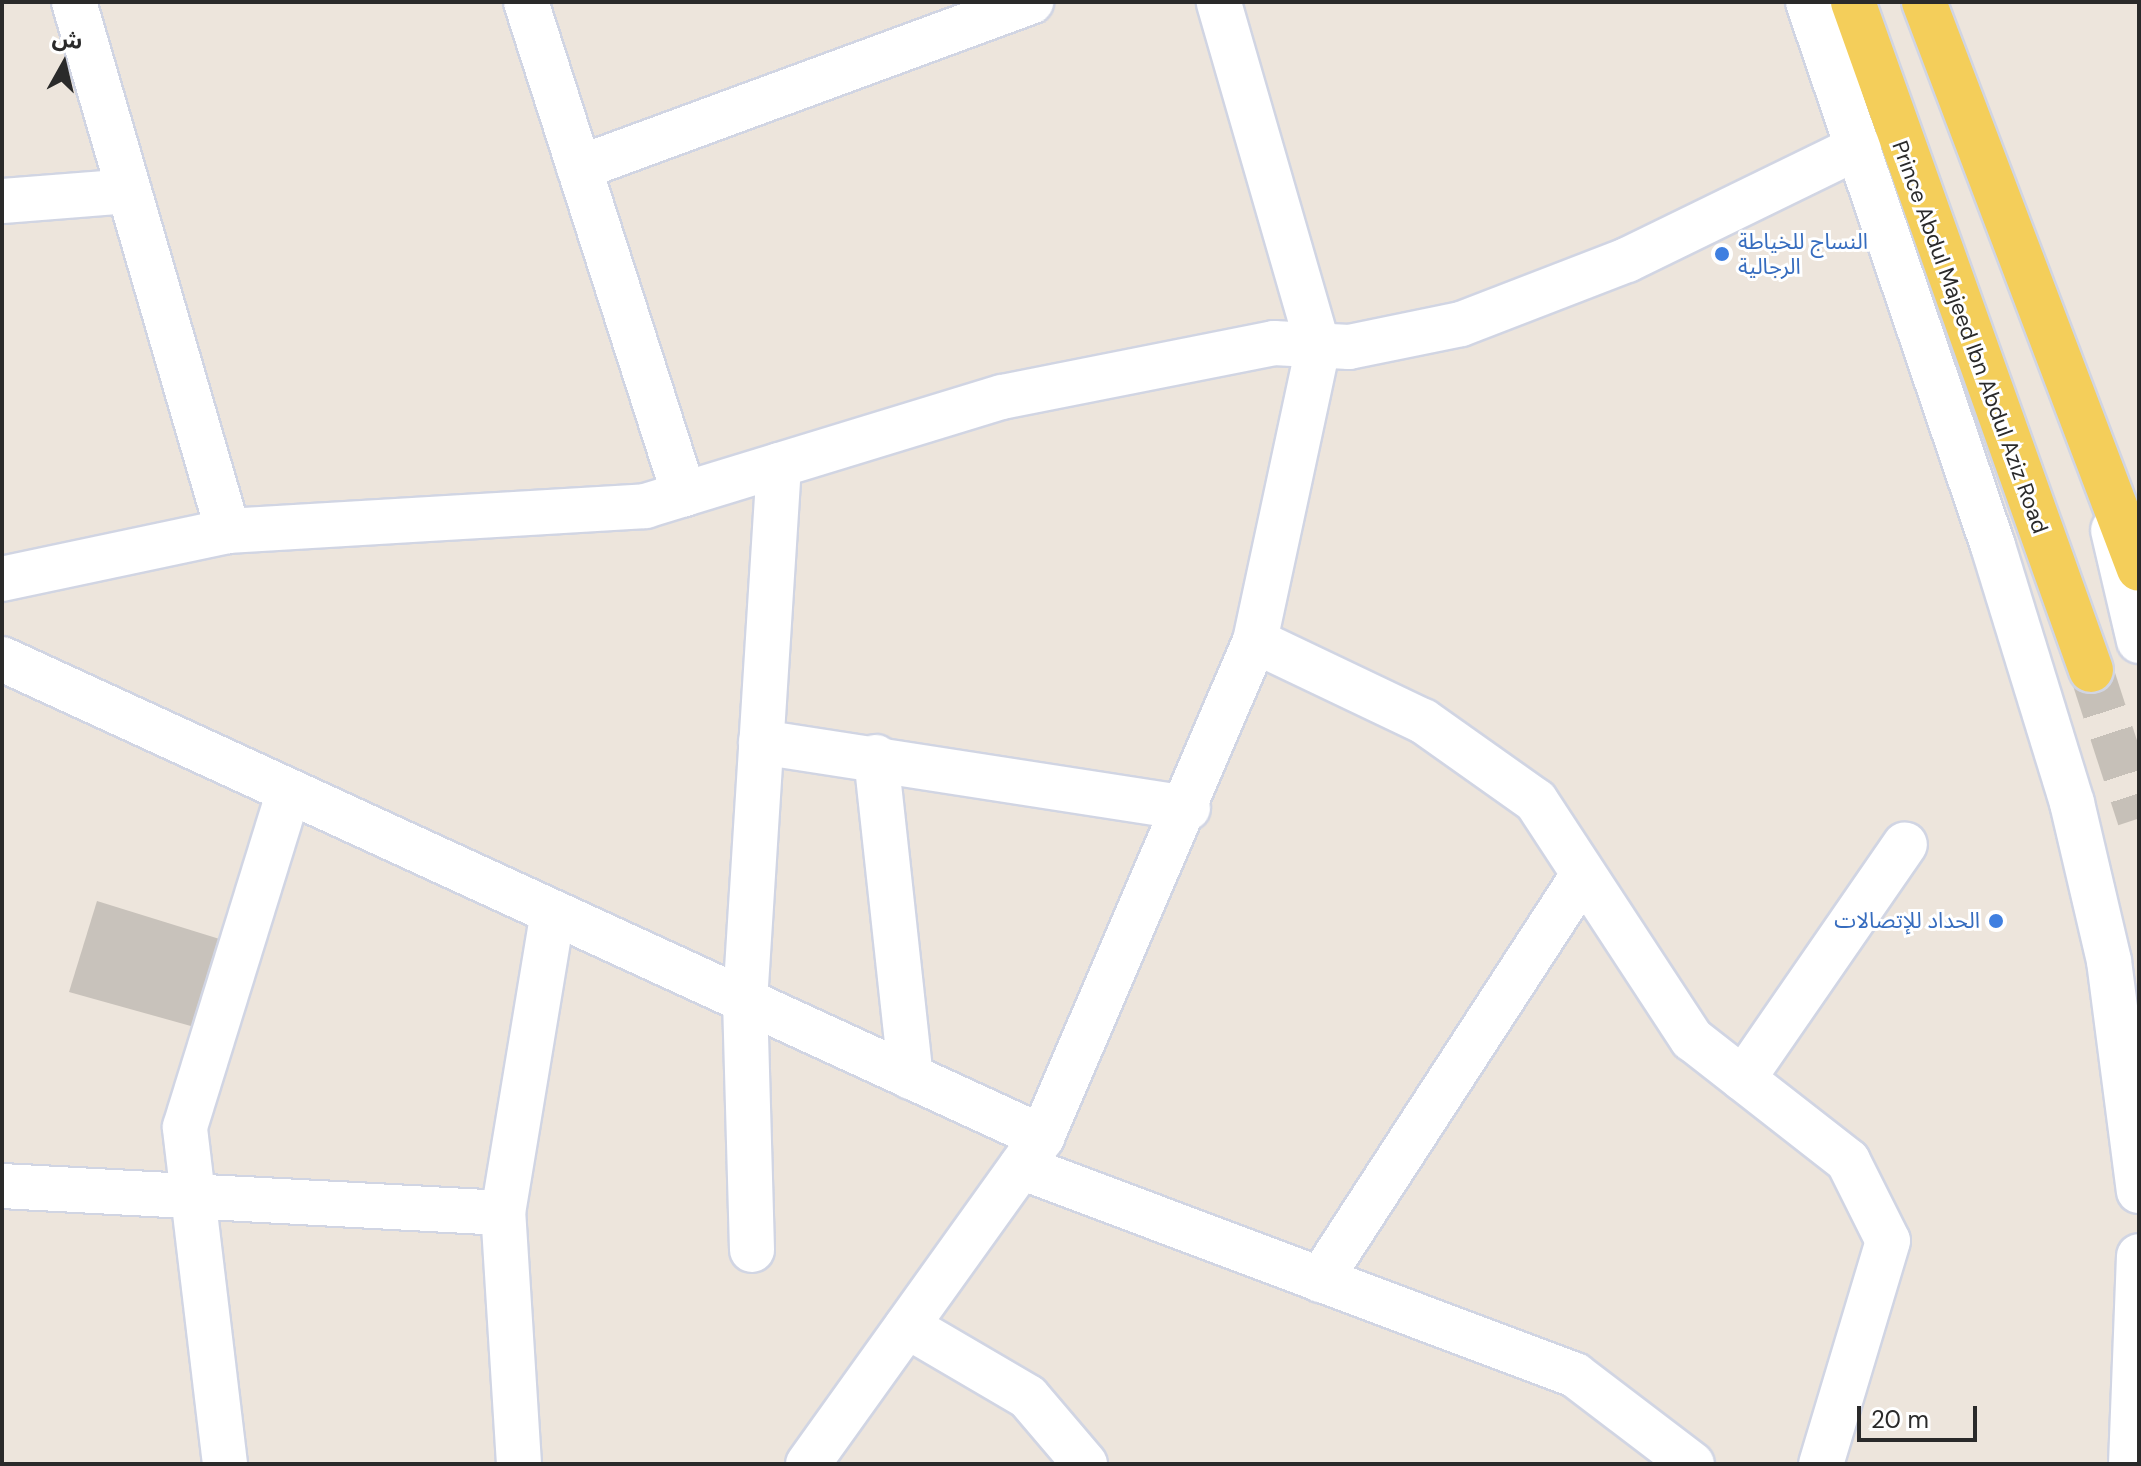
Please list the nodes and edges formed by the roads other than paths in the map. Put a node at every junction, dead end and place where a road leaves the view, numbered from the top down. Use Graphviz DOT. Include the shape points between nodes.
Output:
graph roads {
  1 [pos="74,2"];
  2 [pos="526,2"];
  3 [pos="1031,2"];
  4 [pos="1219,2"];
  5 [pos="1808,2"];
  6 [pos="1853,2"];
  7 [pos="1924,2"];
  8 [pos="1859,147"];
  9 [pos="579,168"];
  10 [pos="129,191"];
  11 [pos="2,201"];
  12 [pos="1318,346"];
  13 [pos="2094,451"];
  14 [pos="779,465"];
  15 [pos="684,494"];
  16 [pos="228,531"];
  17 [pos="2139,569"];
  18 [pos="2,579"];
  19 [pos="1255,641"];
  20 [pos="2139,641"];
  21 [pos="2,659"];
  22 [pos="2091,670"];
  23 [pos="761,742"];
  24 [pos="876,757"];
  25 [pos="289,792"];
  26 [pos="1188,808"];
  27 [pos="1905,844"];
  28 [pos="1583,875"];
  29 [pos="553,912"];
  30 [pos="745,1001"];
  31 [pos="911,1077"];
  32 [pos="1743,1079"];
  33 [pos="1032,1152"];
  34 [pos="2,1186"];
  35 [pos="2139,1191"];
  36 [pos="194,1201"];
  37 [pos="503,1213"];
  38 [pos="752,1250"];
  39 [pos="2139,1256"];
  40 [pos="1320,1280"];
  41 [pos="907,1326"];
  42 [pos="225,1464"];
  43 [pos="519,1464"];
  44 [pos="808,1464"];
  45 [pos="1085,1464"];
  46 [pos="1692,1464"];
  47 [pos="1821,1464"];
  48 [pos="2131,1464"];
  1 -- 10 [label="street"];
  2 -- 9 [label="street"];
  3 -- 9 [label="street"];
  4 -- 12 [label="street"];
  5 -- 8 [label="street"];
  6 -- 22 [label="main road, Prince Abdul Majeed Ibn Abdul Aziz Road"];
  7 -- 13 [label="main road"];
  8 -- 12 [label="street" via="1627,260 1461,324 1349,347"];
  8 -- 35 [label="street" via="2072,803 2109,961"];
  9 -- 15 [label="street"];
  10 -- 11 [label="street"];
  10 -- 16 [label="street"];
  12 -- 14 [label="street" via="1274,343 1002,397"];
  12 -- 19 [label="street"];
  13 -- 17 [label="main road"];
  13 -- 20 [label="street"];
  14 -- 15 [label="street"];
  14 -- 23 [label="street"];
  15 -- 16 [label="street" via="645,506"];
  16 -- 18 [label="street"];
  19 -- 26 [label="street"];
  19 -- 28 [label="street" via="1423,721 1536,801"];
  21 -- 25 [label="street"];
  23 -- 24 [label="street"];
  23 -- 30 [label="street"];
  24 -- 26 [label="street"];
  24 -- 31 [label="street"];
  25 -- 29 [label="street"];
  25 -- 36 [label="street" via="185,1127"];
  26 -- 33 [label="street"];
  27 -- 32 [label="street"];
  28 -- 32 [label="street" via="1692,1039"];
  28 -- 40 [label="street"];
  29 -- 30 [label="street"];
  29 -- 37 [label="street"];
  30 -- 31 [label="street"];
  30 -- 38 [label="street"];
  31 -- 33 [label="street"];
  32 -- 47 [label="street" via="1848,1161 1888,1241"];
  33 -- 40 [label="street"];
  33 -- 41 [label="street"];
  34 -- 36 [label="street"];
  36 -- 37 [label="street"];
  36 -- 42 [label="street"];
  37 -- 43 [label="street"];
  39 -- 48 [label="street"];
  40 -- 46 [label="street" via="1575,1375"];
  41 -- 44 [label="street"];
  41 -- 45 [label="street" via="1028,1397"];
}
